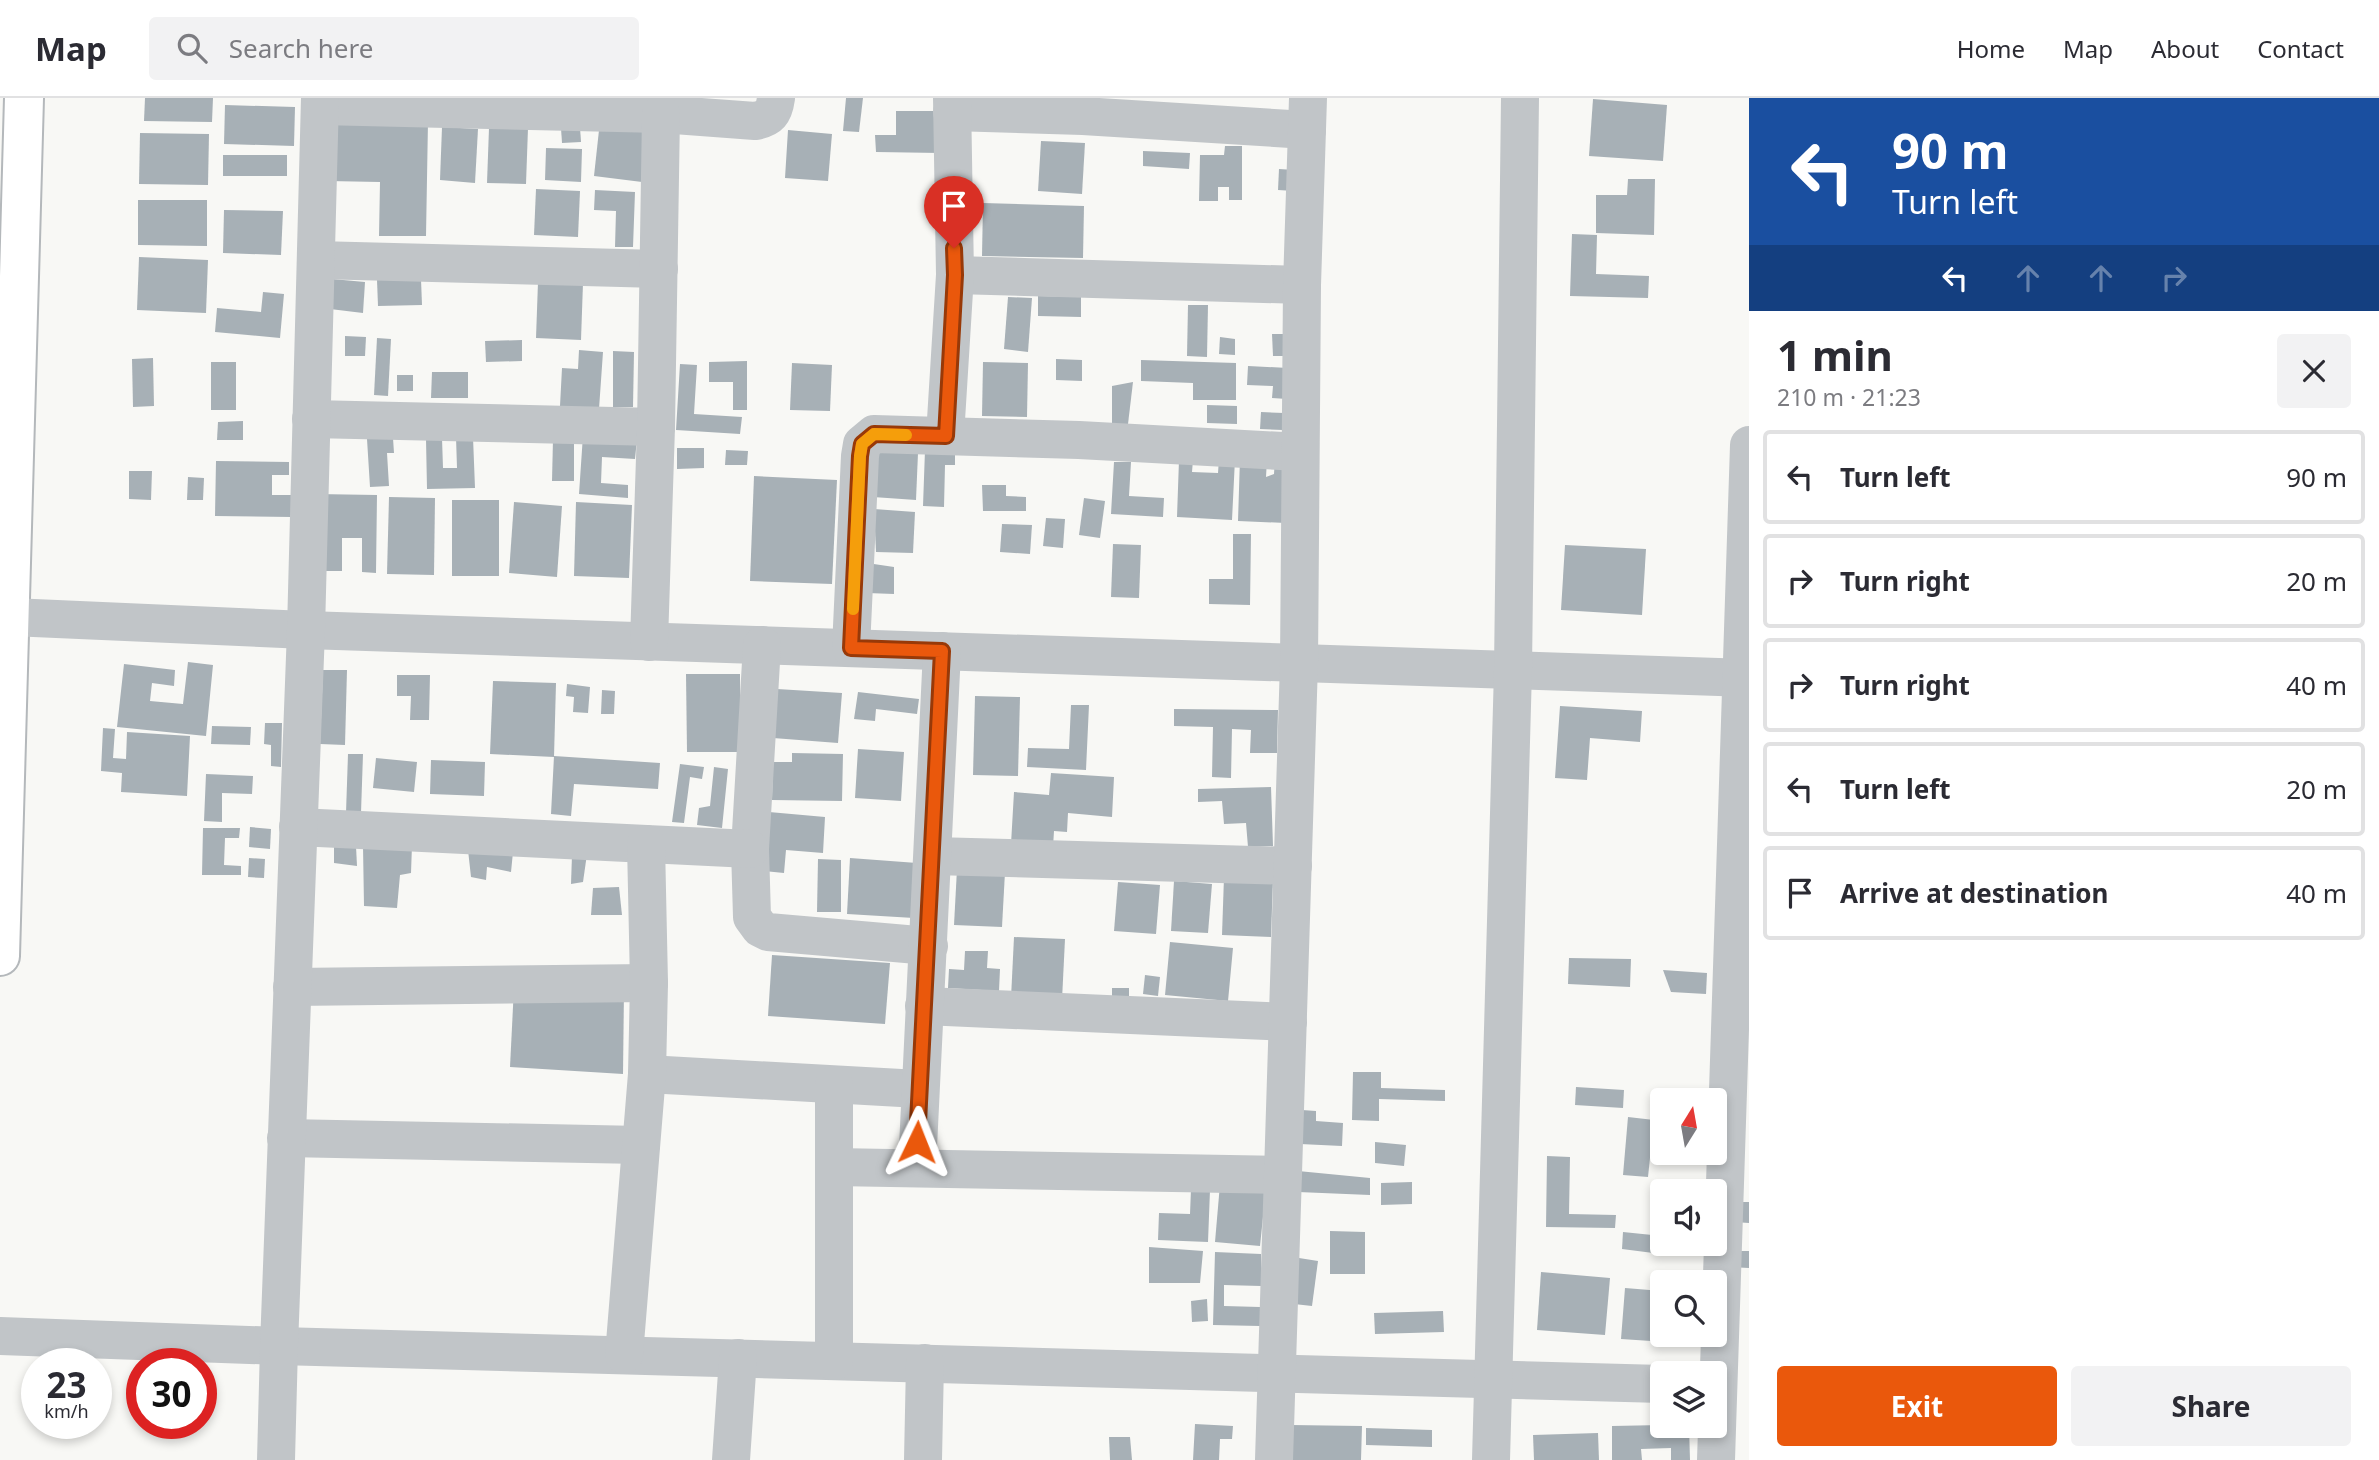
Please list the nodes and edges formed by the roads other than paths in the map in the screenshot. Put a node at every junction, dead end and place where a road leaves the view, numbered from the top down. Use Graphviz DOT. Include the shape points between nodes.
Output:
graph roads {
  1 [pos="24,98"];
  2 [pos="776,98"];
  3 [pos="1520,98"];
  4 [pos="320,102"];
  5 [pos="952,105"];
  6 [pos="661,114"];
  7 [pos="1308,114"];
  8 [pos="316,260"];
  9 [pos="659,269"];
  10 [pos="955,275"];
  11 [pos="1302,285"];
  12 [pos="311,419"];
  13 [pos="656,427"];
  14 [pos="946,436"];
  15 [pos="1749,445"];
  16 [pos="1300,452"];
  17 [pos="1749,462"];
  18 [pos="11,617"];
  19 [pos="306,630"];
  20 [pos="649,642"];
  21 [pos="762,645"];
  22 [pos="851,648"];
  23 [pos="942,651"];
  24 [pos="1299,663"];
  25 [pos="1513,670"];
  26 [pos="1745,678"];
  27 [pos="298,827"];
  28 [pos="646,844"];
  29 [pos="750,849"];
  30 [pos="933,856"];
  31 [pos="1293,866"];
  32 [pos="1742,868"];
  33 [pos="929,946"];
  34 [pos="0,956"];
  35 [pos="649,983"];
  36 [pos="292,987"];
  37 [pos="924,1006"];
  38 [pos="1288,1021"];
  39 [pos="1740,1033"];
  40 [pos="647,1074"];
  41 [pos="835,1085"];
  42 [pos="919,1089"];
  43 [pos="286,1138"];
  44 [pos="641,1145"];
  45 [pos="834,1167"];
  46 [pos="917,1168"];
  47 [pos="1283,1175"];
  48 [pos="1737,1186"];
  49 [pos="0,1336"];
  50 [pos="279,1346"];
  51 [pos="624,1355"];
  52 [pos="738,1358"];
  53 [pos="834,1361"];
  54 [pos="925,1363"];
  55 [pos="1277,1373"];
  56 [pos="1493,1379"];
  57 [pos="1650,1384"];
  58 [pos="1728,1385"];
  59 [pos="276,1460"];
  60 [pos="731,1460"];
  61 [pos="923,1460"];
  62 [pos="1274,1460"];
  63 [pos="1490,1460"];
  64 [pos="1716,1460"];
  1 -- 18 [label="highway"];
  2 -- 6 [label="street" via="773,113 755,121"];
  3 -- 25 [label="street"];
  4 -- 6 [label="street"];
  4 -- 8 [label="street"];
  5 -- 7 [label="street" via="1083,116"];
  5 -- 10 [label="street"];
  6 -- 9 [label="street"];
  7 -- 11 [label="street"];
  8 -- 9 [label="street"];
  8 -- 12 [label="street"];
  9 -- 13 [label="street"];
  10 -- 11 [label="street"];
  10 -- 14 [label="street"];
  11 -- 16 [label="street"];
  12 -- 13 [label="street"];
  12 -- 19 [label="street"];
  13 -- 20 [label="street"];
  14 -- 16 [label="street"];
  14 -- 22 [label="street" via="874,434 862,444"];
  15 -- 17 [label="street"];
  16 -- 24 [label="street"];
  17 -- 26 [label="street"];
  18 -- 19 [label="street"];
  18 -- 34 [label="highway"];
  19 -- 20 [label="street"];
  19 -- 27 [label="street"];
  20 -- 21 [label="street"];
  21 -- 22 [label="street"];
  21 -- 29 [label="street"];
  22 -- 23 [label="street"];
  23 -- 24 [label="street"];
  23 -- 30 [label="street"];
  24 -- 25 [label="street"];
  24 -- 31 [label="street"];
  25 -- 26 [label="street"];
  25 -- 56 [label="street"];
  26 -- 32 [label="street"];
  27 -- 28 [label="street"];
  27 -- 36 [label="street"];
  28 -- 29 [label="street"];
  28 -- 35 [label="street"];
  29 -- 33 [label="street" via="752,917 760,928"];
  30 -- 31 [label="street"];
  30 -- 33 [label="street"];
  31 -- 38 [label="street"];
  32 -- 39 [label="street"];
  33 -- 37 [label="street"];
  35 -- 36 [label="street"];
  35 -- 40 [label="street"];
  36 -- 43 [label="street"];
  37 -- 38 [label="street"];
  37 -- 42 [label="street"];
  38 -- 47 [label="street"];
  39 -- 48 [label="street"];
  40 -- 41 [label="street"];
  40 -- 44 [label="street"];
  41 -- 42 [label="street"];
  41 -- 45 [label="street"];
  42 -- 46 [label="street"];
  43 -- 44 [label="street"];
  43 -- 50 [label="street"];
  44 -- 51 [label="street"];
  45 -- 46 [label="street"];
  45 -- 53 [label="street"];
  46 -- 47 [label="street"];
  47 -- 55 [label="street"];
  48 -- 58 [label="street"];
  49 -- 50 [label="street"];
  50 -- 51 [label="street"];
  50 -- 59 [label="street"];
  51 -- 52 [label="street"];
  52 -- 53 [label="street"];
  52 -- 60 [label="street"];
  53 -- 54 [label="street"];
  54 -- 55 [label="street"];
  54 -- 61 [label="street"];
  55 -- 56 [label="street"];
  55 -- 62 [label="street"];
  56 -- 57 [label="street"];
  56 -- 63 [label="street"];
  58 -- 64 [label="street"];
}
